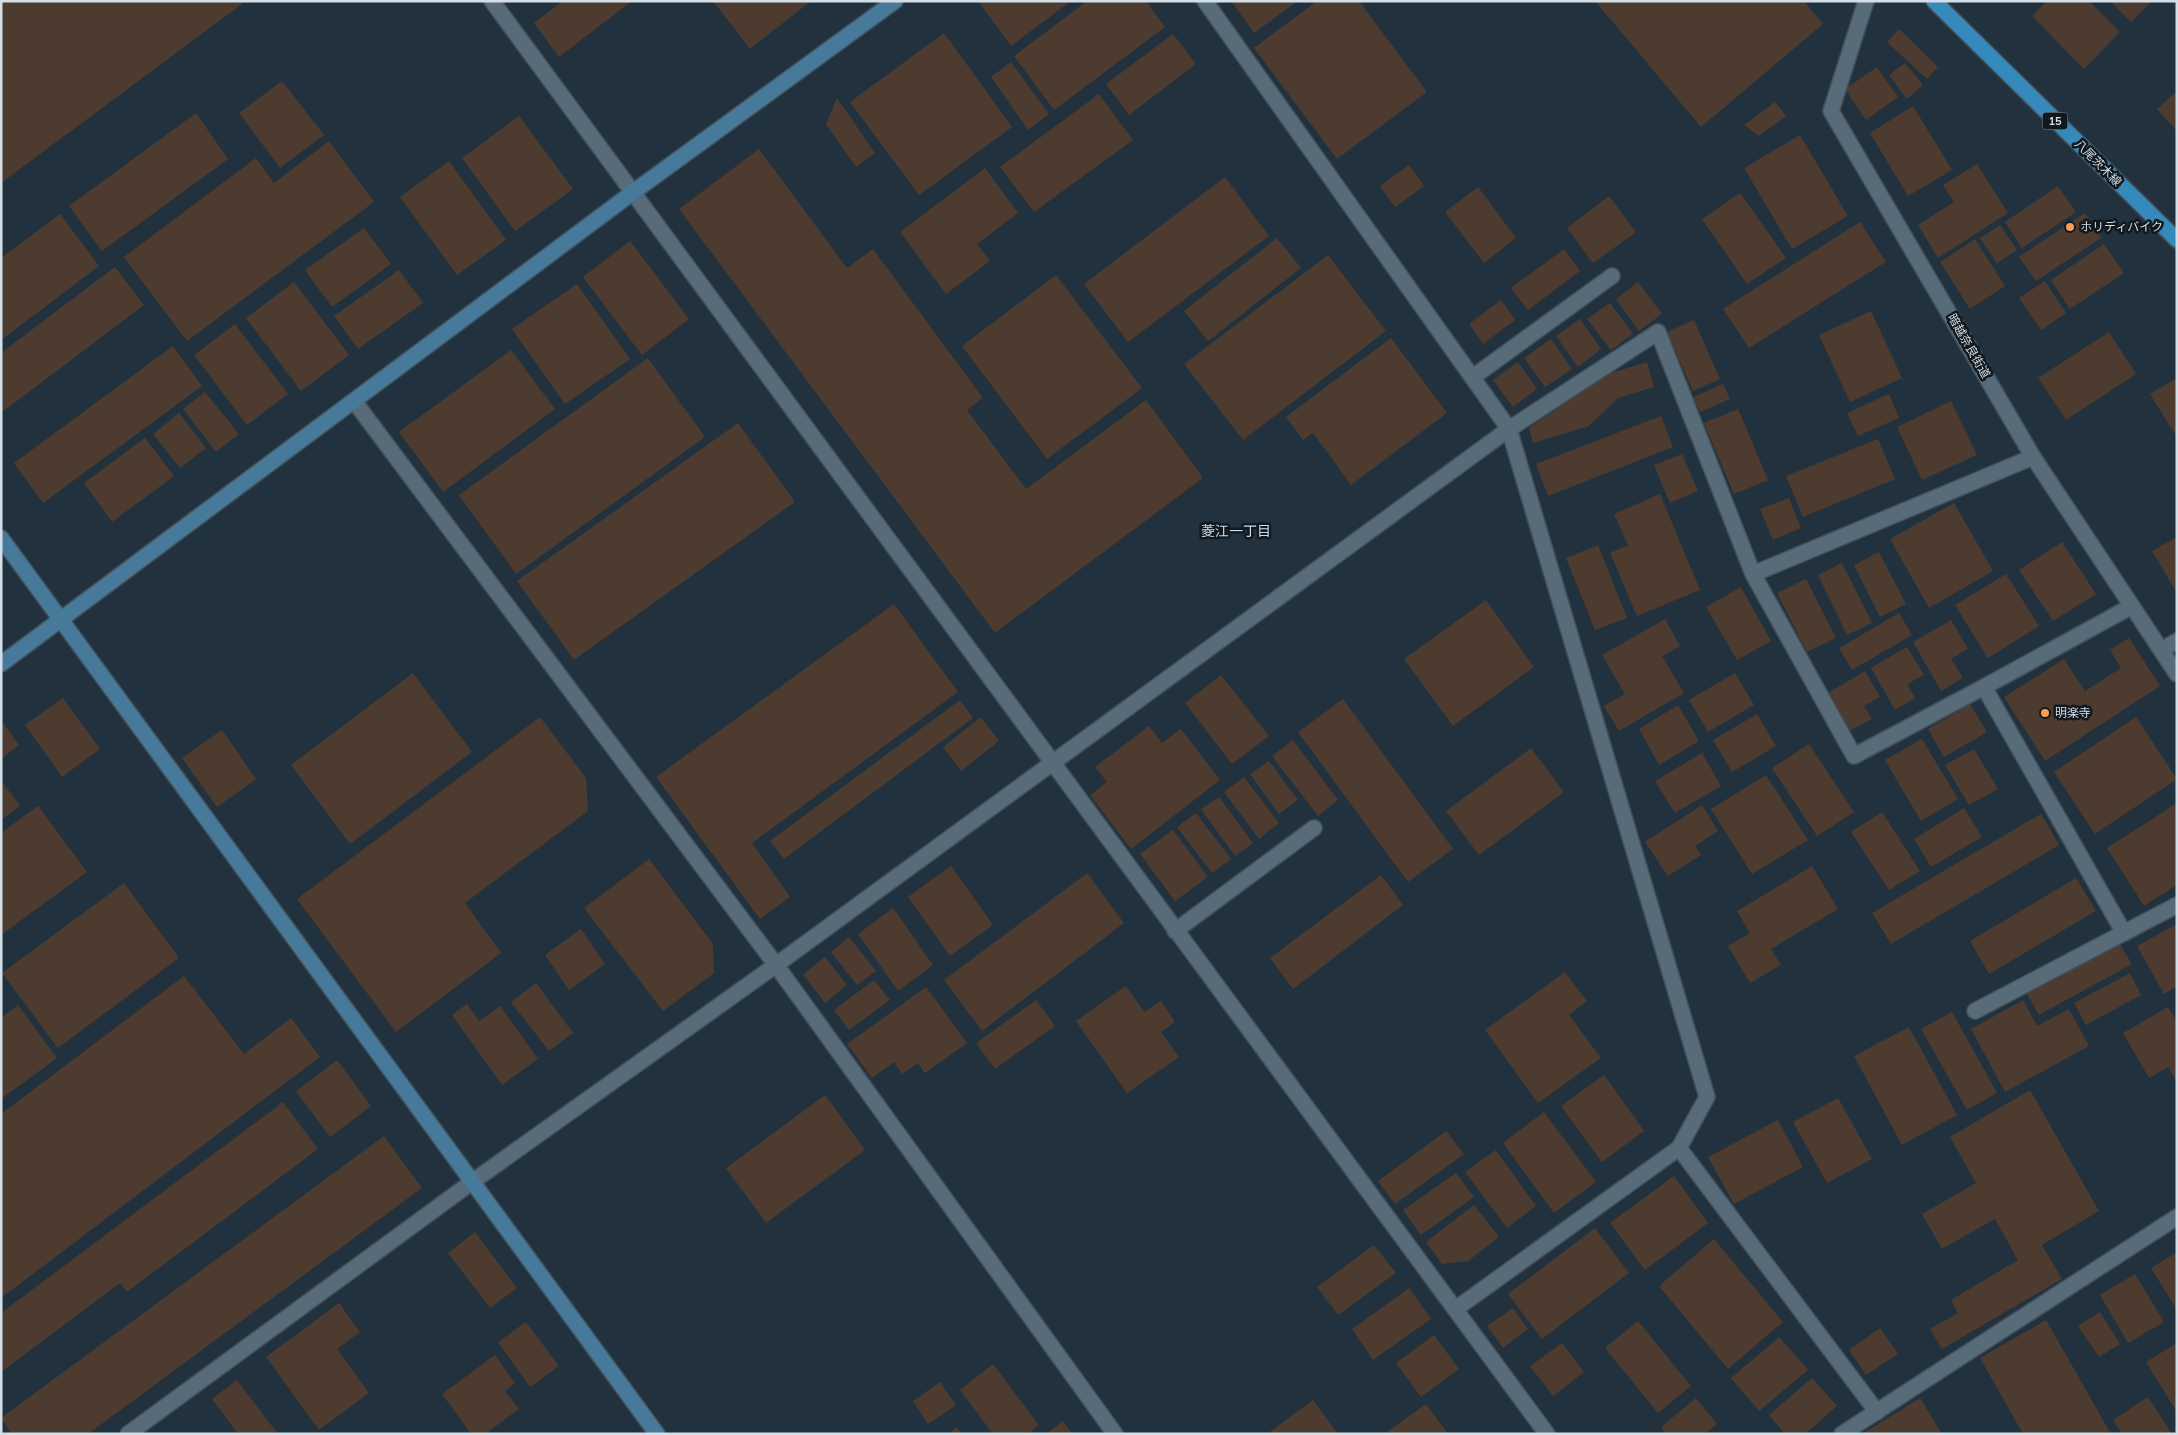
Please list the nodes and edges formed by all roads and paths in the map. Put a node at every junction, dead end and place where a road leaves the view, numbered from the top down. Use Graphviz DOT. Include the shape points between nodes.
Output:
graph roads {
  1 [pos="492,1"];
  2 [pos="896,1"];
  3 [pos="1205,1"];
  4 [pos="1866,1"];
  5 [pos="1934,1"];
  6 [pos="632,193"];
  7 [pos="2177,240"];
  8 [pos="1612,276"];
  9 [pos="1472,377"];
  10 [pos="354,401"];
  11 [pos="1509,429"];
  12 [pos="2034,457"];
  13 [pos="1,538"];
  14 [pos="1753,574"];
  15 [pos="2132,606"];
  16 [pos="61,620"];
  17 [pos="2177,641"];
  18 [pos="2161,650"];
  19 [pos="1,664"];
  20 [pos="2177,674"];
  21 [pos="1984,687"];
  22 [pos="1051,762"];
  23 [pos="1314,828"];
  24 [pos="2177,904"];
  25 [pos="1176,931"];
  26 [pos="2124,932"];
  27 [pos="776,965"];
  28 [pos="1975,1011"];
  29 [pos="1679,1148"];
  30 [pos="472,1182"];
  31 [pos="2177,1217"];
  32 [pos="1456,1308"];
  33 [pos="1877,1412"];
  34 [pos="128,1434"];
  35 [pos="656,1434"];
  36 [pos="1115,1434"];
  37 [pos="1547,1434"];
  38 [pos="1842,1434"];
  1 -- 6 [label="street"];
  2 -- 6 [label="street"];
  3 -- 9 [label="street"];
  4 -- 12 [label="street, 暗越奈良街道" via="1831,111"];
  5 -- 7 [label="main road, 八尾茨木線 / 15"];
  6 -- 10 [label="street"];
  6 -- 22 [label="street"];
  8 -- 9 [label="street"];
  9 -- 11 [label="street"];
  10 -- 16 [label="street"];
  10 -- 27 [label="street"];
  11 -- 14 [label="street" via="1658,332"];
  11 -- 22 [label="street"];
  11 -- 29 [label="street" via="1707,1096"];
  12 -- 14 [label="street"];
  12 -- 15 [label="street, 暗越奈良街道"];
  13 -- 16 [label="street"];
  14 -- 21 [label="street" via="1854,756"];
  15 -- 18 [label="street, 暗越奈良街道"];
  15 -- 21 [label="street"];
  16 -- 19 [label="street"];
  16 -- 30 [label="street"];
  17 -- 18 [label="street"];
  18 -- 20 [label="street, 暗越奈良街道"];
  21 -- 26 [label="street"];
  22 -- 25 [label="street"];
  22 -- 27 [label="street"];
  23 -- 25 [label="street"];
  24 -- 26 [label="street"];
  25 -- 32 [label="street"];
  26 -- 28 [label="street"];
  27 -- 30 [label="street"];
  27 -- 36 [label="street"];
  29 -- 32 [label="street"];
  29 -- 33 [label="street"];
  30 -- 34 [label="street"];
  30 -- 35 [label="street"];
  31 -- 33 [label="street"];
  32 -- 37 [label="street"];
  33 -- 38 [label="street"];
}
